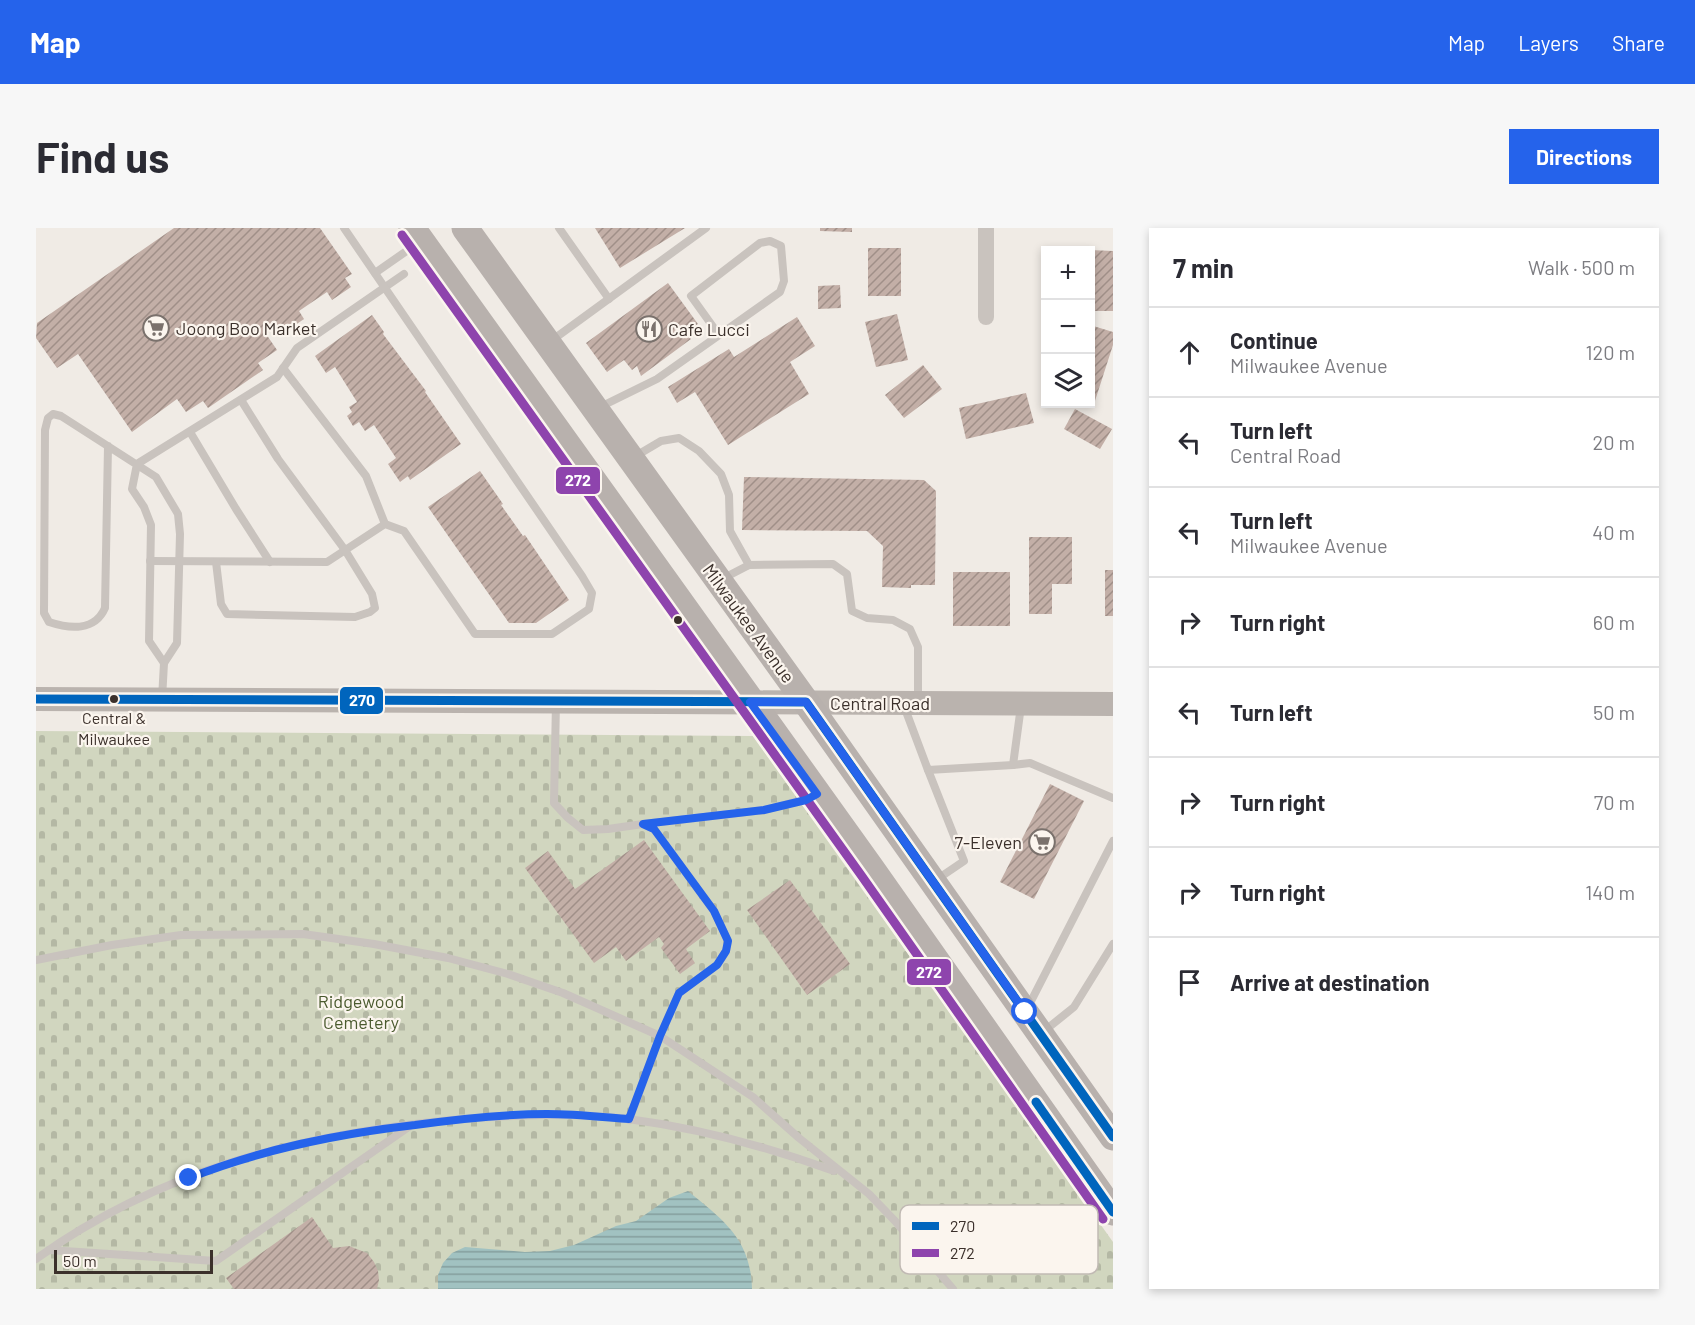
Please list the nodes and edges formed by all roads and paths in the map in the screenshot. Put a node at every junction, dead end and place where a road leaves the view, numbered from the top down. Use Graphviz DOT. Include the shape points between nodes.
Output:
graph roads {
  1 [pos="344,228"];
  2 [pos="465,228"];
  3 [pos="559,228"];
  4 [pos="706,228"];
  5 [pos="986,228"];
  6 [pos="417,235"];
  7 [pos="375,273"];
  8 [pos="404,274"];
  9 [pos="384,287"];
  10 [pos="609,299"];
  11 [pos="986,317"];
  12 [pos="719,335"];
  13 [pos="548,344"];
  14 [pos="283,368"];
  15 [pos="571,376"];
  16 [pos="242,400"];
  17 [pos="595,410"];
  18 [pos="190,432"];
  19 [pos="108,446"];
  20 [pos="631,459"];
  21 [pos="137,464"];
  22 [pos="385,524"];
  23 [pos="345,550"];
  24 [pos="150,561"];
  25 [pos="179,562"];
  26 [pos="216,562"];
  27 [pos="270,562"];
  28 [pos="749,565"];
  29 [pos="718,580"];
  30 [pos="164,663"];
  31 [pos="36,699"];
  32 [pos="162,699"];
  33 [pos="556,700"];
  34 [pos="750,702"];
  35 [pos="806,702"];
  36 [pos="910,703"];
  37 [pos="1021,703"];
  38 [pos="1113,704"];
  39 [pos="1013,765"];
  40 [pos="928,770"];
  41 [pos="817,794"];
  42 [pos="1113,798"];
  43 [pos="643,824"];
  44 [pos="1113,841"];
  45 [pos="933,882"];
  46 [pos="1113,944"];
  47 [pos="36,960"];
  48 [pos="1025,1012"];
  49 [pos="1040,1034"];
  50 [pos="660,1036"];
  51 [pos="629,1119"];
  52 [pos="412,1125"];
  53 [pos="1113,1137"];
  54 [pos="843,1174"];
  55 [pos="1113,1212"];
  56 [pos="900,1229"];
  57 [pos="48,1250"];
  58 [pos="36,1259"];
  59 [pos="940,1274"];
  60 [pos="953,1289"];
  1 -- 7 [label="lane"];
  2 -- 13 [label="main road, Milwaukee Avenue"];
  3 -- 10 [label="lane"];
  4 -- 10 [label="lane"];
  5 -- 11 [label="street"];
  6 -- 7 [label="lane"];
  6 -- 15 [label="main road" via="447,238 464,247 541,354"];
  6 -- 34 [label="main road"];
  7 -- 9 [label="lane"];
  8 -- 9 [label="lane"];
  9 -- 14 [label="lane" via="297,348"];
  9 -- 22 [label="lane" via="582,576 592,593 589,609 552,634 475,634 404,531"];
  10 -- 13 [label="lane"];
  12 -- 12 [label="lane" via="780,292 784,281 781,246 770,241 760,243 691,296"];
  12 -- 17 [label="lane" via="657,379"];
  13 -- 15 [label="main road, Milwaukee Avenue"];
  14 -- 16 [label="lane" via="277,377"];
  14 -- 22 [label="lane" via="366,476"];
  15 -- 17 [label="main road, Milwaukee Avenue"];
  16 -- 18 [label="lane"];
  16 -- 23 [label="lane" via="278,459"];
  17 -- 20 [label="main road, Milwaukee Avenue"];
  18 -- 21 [label="lane"];
  18 -- 27 [label="lane"];
  19 -- 19 [label="lane" via="61,416 53,414 48,418 44,613 49,622 86,627 100,618 105,608"];
  19 -- 21 [label="lane"];
  20 -- 28 [label="lane" via="661,441 679,438 699,451 721,474 729,495 730,531"];
  20 -- 29 [label="main road, Milwaukee Avenue"];
  21 -- 24 [label="lane" via="132,489 151,525"];
  21 -- 25 [label="lane" via="156,477 178,514"];
  22 -- 23 [label="lane"];
  23 -- 26 [label="lane" via="372,594 375,608 355,617 227,614 221,604"];
  23 -- 27 [label="lane" via="327,562"];
  24 -- 25 [label="lane"];
  24 -- 30 [label="lane" via="149,641"];
  25 -- 26 [label="lane"];
  25 -- 30 [label="lane" via="177,643"];
  26 -- 27 [label="lane"];
  28 -- 29 [label="lane"];
  28 -- 36 [label="lane" via="832,564 847,574 852,611 867,618 893,620 910,629 918,647"];
  29 -- 35 [label="main road, Milwaukee Avenue"];
  30 -- 32 [label="lane"];
  31 -- 32 [label="main road, Central Road"];
  32 -- 33 [label="main road, Central Road"];
  33 -- 34 [label="main road, Central Road"];
  33 -- 43 [label="lane" via="554,803 583,830"];
  34 -- 35 [label="main road, Central Road"];
  34 -- 41 [label="main road"];
  35 -- 36 [label="main road, Central Road"];
  35 -- 45 [label="main road, Milwaukee Avenue"];
  36 -- 37 [label="main road, Central Road"];
  36 -- 40 [label="lane"];
  37 -- 38 [label="main road, Central Road"];
  37 -- 39 [label="lane"];
  39 -- 40 [label="lane"];
  39 -- 42 [label="lane" via="1030,763"];
  40 -- 45 [label="lane" via="964,861"];
  41 -- 43 [label="lane" via="764,810"];
  41 -- 55 [label="main road"];
  43 -- 50 [label="lane" via="654,829 714,911 728,941 717,965 679,993"];
  44 -- 48 [label="lane"];
  45 -- 48 [label="main road, Milwaukee Avenue"];
  46 -- 49 [label="lane" via="1074,1007"];
  47 -- 50 [label="lane" via="181,935 303,934 448,958 508,974 585,1002"];
  48 -- 49 [label="main road, Milwaukee Avenue"];
  49 -- 53 [label="main road, Milwaukee Avenue"];
  50 -- 51 [label="lane"];
  50 -- 54 [label="lane" via="753,1097"];
  51 -- 52 [label="lane" via="547,1114"];
  51 -- 54 [label="lane" via="757,1146"];
  52 -- 57 [label="lane" via="336,1135 234,1160 99,1218"];
  52 -- 57 [label="lane" via="216,1261"];
  54 -- 56 [label="lane" via="869,1194"];
  57 -- 58 [label="lane"];
  59 -- 60 [label="lane"];
}
